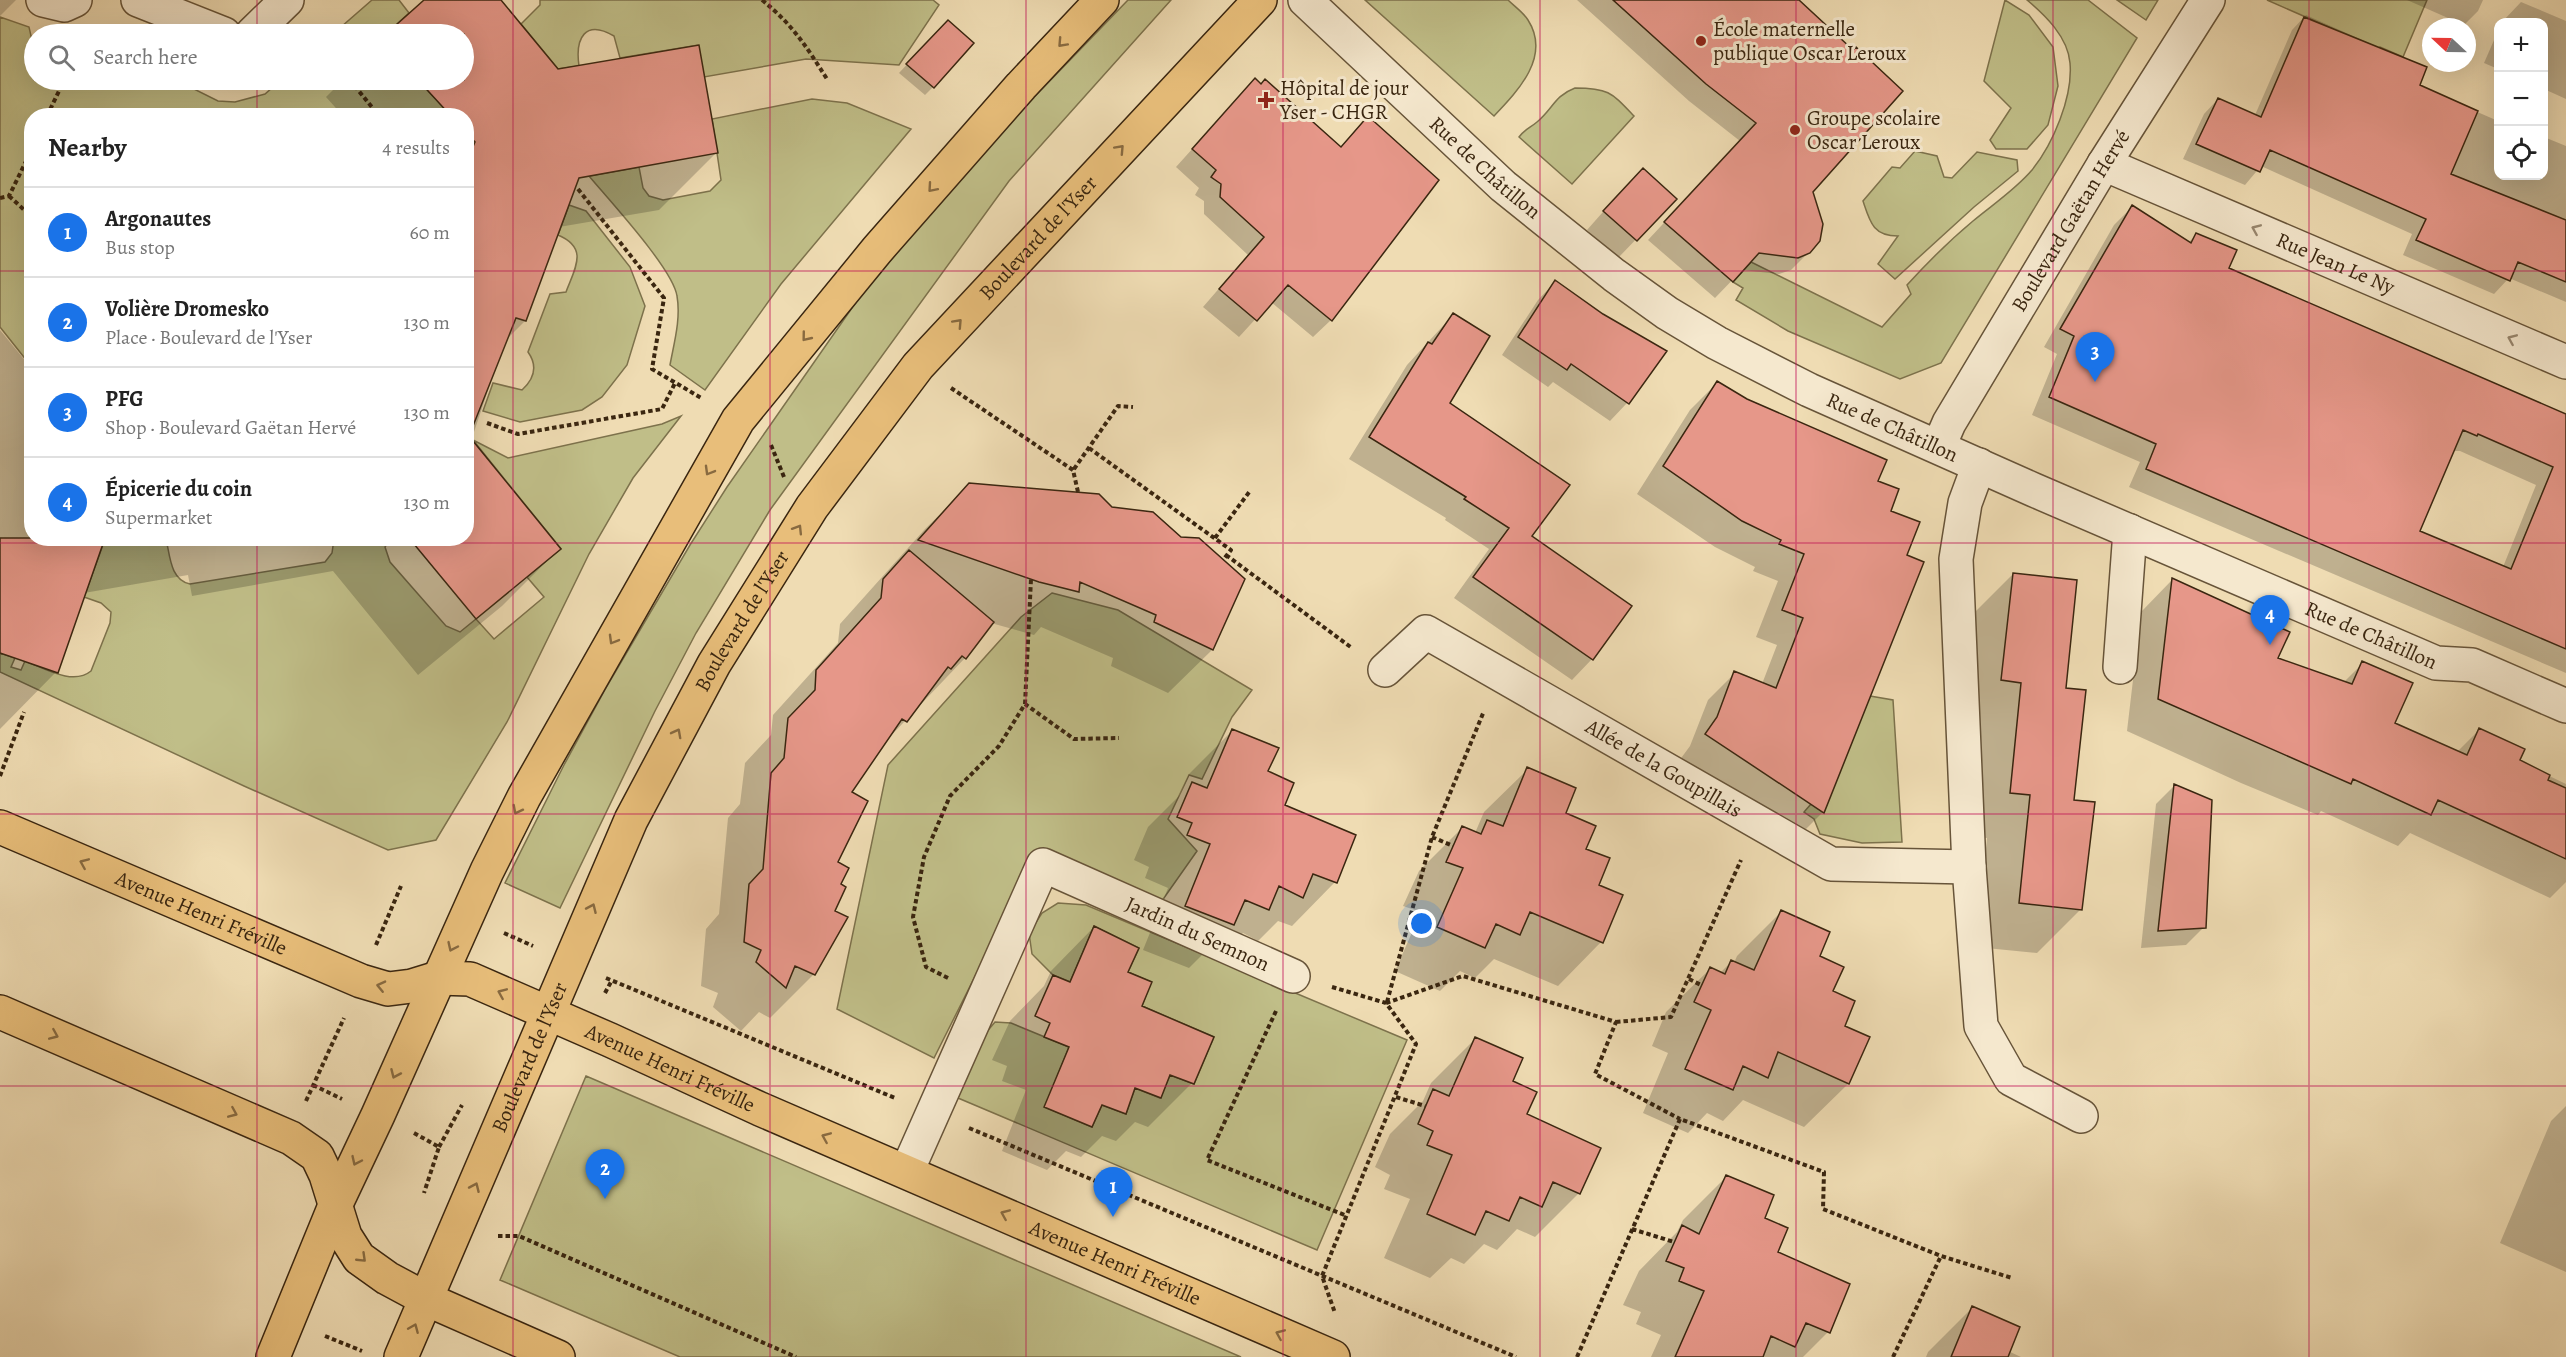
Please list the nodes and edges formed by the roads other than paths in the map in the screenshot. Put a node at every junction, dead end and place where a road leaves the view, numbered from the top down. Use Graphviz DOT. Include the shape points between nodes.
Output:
graph roads {
  1 [pos="43,0"];
  2 [pos="75,0"];
  3 [pos="138,0"];
  4 [pos="287,0"];
  5 [pos="1102,0"];
  6 [pos="1260,0"];
  7 [pos="1305,0"];
  8 [pos="2208,0"];
  9 [pos="199,24"];
  10 [pos="262,24"];
  11 [pos="2104,164"];
  12 [pos="2566,362"];
  13 [pos="1940,446"];
  14 [pos="1978,465"];
  15 [pos="2130,531"];
  16 [pos="2120,667"];
  17 [pos="1385,669"];
  18 [pos="2566,706"];
  19 [pos="0,827"];
  20 [pos="1969,867"];
  21 [pos="1293,976"];
  22 [pos="438,978"];
  23 [pos="0,1012"];
  24 [pos="548,1013"];
  25 [pos="2081,1116"];
  26 [pos="907,1172"];
  27 [pos="334,1208"];
  28 [pos="426,1299"];
  29 [pos="273,1357"];
  30 [pos="401,1357"];
  31 [pos="558,1357"];
  32 [pos="1333,1357"];
  1 -- 2 [label="street" via="64,5"];
  3 -- 9 [label="street"];
  4 -- 10 [label="street"];
  5 -- 22 [label="main road, one-way" via="877,250 738,420 524,797"];
  24 -- 6 [label="main road, Boulevard de l'Yser, one-way" via="631,820 669,747 714,664 812,507 918,366"];
  7 -- 13 [label="street, Rue de Châtillon" via="1503,186 1667,313 1809,390"];
  8 -- 11 [label="street, Boulevard Gaëtan Hervé"];
  12 -- 11 [label="street, Rue Jean Le Ny, one-way"];
  11 -- 13 [label="street, Boulevard Gaëtan Hervé" via="1949,423"];
  13 -- 14 [label="street, Rue de Châtillon"];
  14 -- 15 [label="street, Rue de Châtillon"];
  14 -- 20 [label="street" via="1965,503 1956,559"];
  15 -- 16 [label="street"];
  15 -- 18 [label="street, Rue de Châtillon" via="2436,663 2472,665"];
  17 -- 20 [label="street, Allée de la Goupillais" via="1426,632 1831,864"];
  22 -- 19 [label="main road, Avenue Henri Fréville, one-way" via="388,989 361,981"];
  20 -- 25 [label="street" via="1980,1026 2011,1079"];
  21 -- 26 [label="street, Jardin du Semnon" via="1043,865"];
  24 -- 22 [label="main road, Avenue Henri Fréville, one-way" via="471,979"];
  22 -- 27 [label="main road, one-way"];
  23 -- 27 [label="main road, one-way" via="291,1138 317,1156"];
  26 -- 24 [label="main road, Avenue Henri Fréville, one-way"];
  28 -- 24 [label="main road, Boulevard de l'Yser, one-way"];
  32 -- 26 [label="main road, Avenue Henri Fréville, one-way"];
  27 -- 28 [label="main road, one-way" via="359,1258"];
  27 -- 29 [label="main road"];
  30 -- 28 [label="main road, Boulevard de l'Yser, one-way"];
  28 -- 31 [label="main road"];
}
